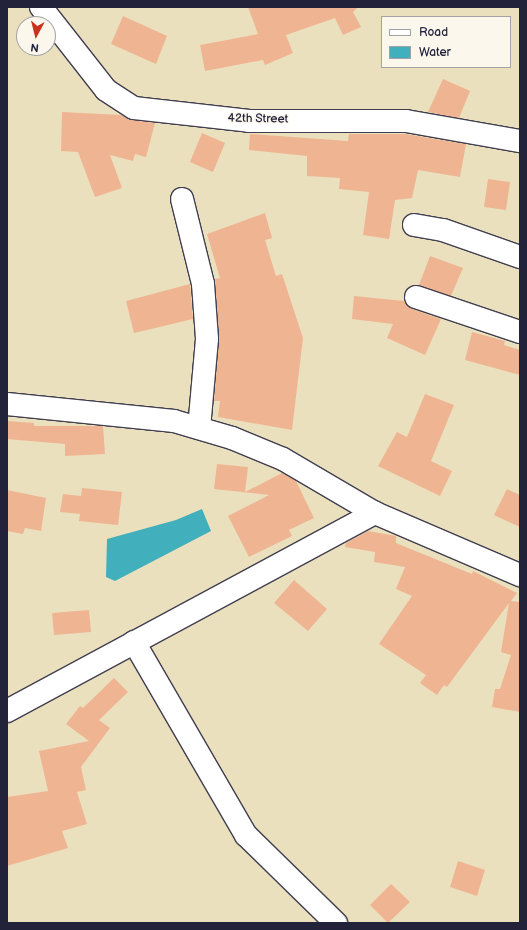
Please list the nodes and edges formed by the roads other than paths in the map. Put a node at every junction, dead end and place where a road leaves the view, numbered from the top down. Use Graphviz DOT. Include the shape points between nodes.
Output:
graph roads {
  1 [pos="41,7"];
  2 [pos="520,141"];
  3 [pos="182,199"];
  4 [pos="414,225"];
  5 [pos="520,257"];
  6 [pos="416,297"];
  7 [pos="520,332"];
  8 [pos="7,404"];
  9 [pos="199,428"];
  10 [pos="375,513"];
  11 [pos="520,575"];
  12 [pos="134,642"];
  13 [pos="7,711"];
  14 [pos="336,923"];
  1 -- 2 [label="street, 42th Street" via="106,90 134,108 249,121 406,121"];
  3 -- 9 [label="street" via="203,284 206,331"];
  4 -- 5 [label="street" via="443,230"];
  6 -- 7 [label="street"];
  8 -- 9 [label="street" via="174,421"];
  9 -- 10 [label="street" via="283,459"];
  10 -- 11 [label="street"];
  10 -- 12 [label="street"];
  12 -- 13 [label="street"];
  12 -- 14 [label="street" via="246,836"];
}
